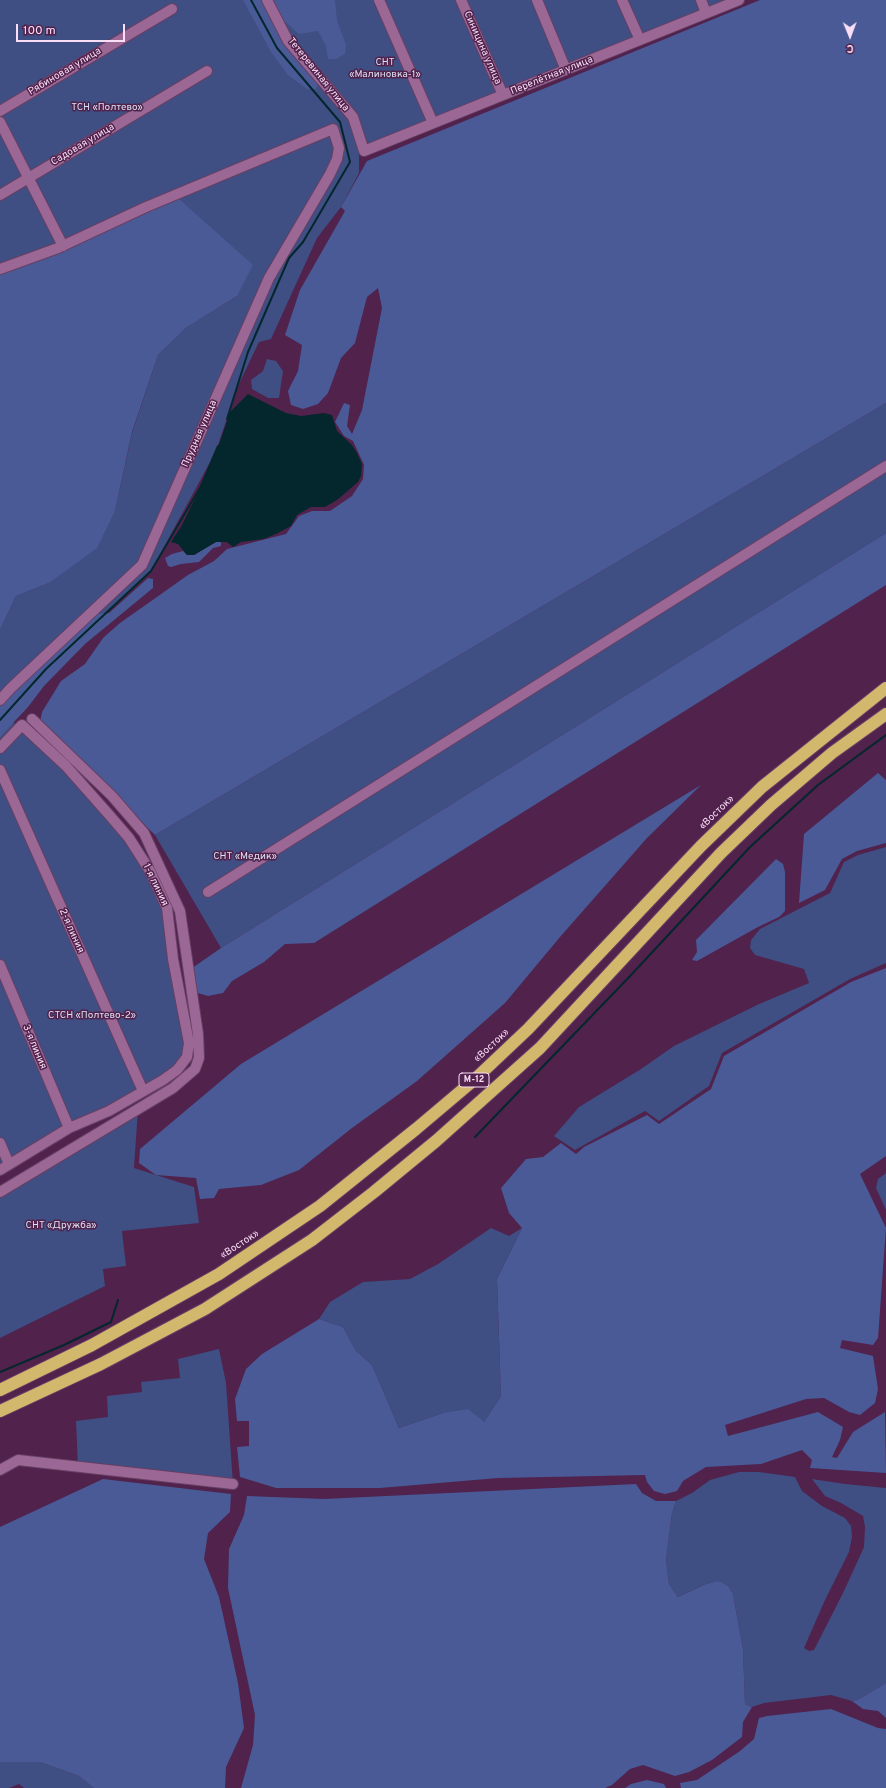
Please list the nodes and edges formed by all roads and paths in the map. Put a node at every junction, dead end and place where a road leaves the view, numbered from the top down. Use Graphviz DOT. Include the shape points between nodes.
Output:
graph roads {
  1 [pos="267,0"];
  2 [pos="379,0"];
  3 [pos="461,0"];
  4 [pos="537,0"];
  5 [pos="622,0"];
  6 [pos="701,0"];
  7 [pos="739,0"];
  8 [pos="172,9"];
  9 [pos="706,13"];
  10 [pos="640,40"];
  11 [pos="566,70"];
  12 [pos="207,71"];
  13 [pos="503,95"];
  14 [pos="0,111"];
  15 [pos="0,122"];
  16 [pos="433,123"];
  17 [pos="364,151"];
  18 [pos="28,178"];
  19 [pos="0,195"];
  20 [pos="63,246"];
  21 [pos="0,269"];
  22 [pos="886,466"];
  23 [pos="886,688"];
  24 [pos="0,700"];
  25 [pos="886,714"];
  26 [pos="32,719"];
  27 [pos="0,748"];
  28 [pos="0,770"];
  29 [pos="208,892"];
  30 [pos="0,966"];
  31 [pos="142,1091"];
  32 [pos="69,1128"];
  33 [pos="0,1143"];
  34 [pos="10,1164"];
  35 [pos="0,1170"];
  36 [pos="0,1192"];
  37 [pos="0,1390"];
  38 [pos="0,1411"];
  39 [pos="0,1470"];
  40 [pos="233,1484"];
  1 -- 17 [label="street, Тетеревиная улица" via="288,41 353,117"];
  2 -- 16 [label="street"];
  3 -- 13 [label="street, Синицина улица"];
  4 -- 11 [label="street"];
  5 -- 10 [label="street"];
  6 -- 9 [label="street"];
  7 -- 9 [label="street, Перелётная улица"];
  8 -- 14 [label="street, Рябиновая улица"];
  9 -- 10 [label="street, Перелётная улица"];
  10 -- 11 [label="street, Перелётная улица"];
  11 -- 13 [label="street, Перелётная улица"];
  12 -- 18 [label="street, Садовая улица"];
  13 -- 16 [label="street, Перелётная улица"];
  15 -- 18 [label="street"];
  16 -- 17 [label="street, Перелётная улица"];
  18 -- 19 [label="street, Садовая улица"];
  18 -- 20 [label="street"];
  20 -- 21 [label="street"];
  20 -- 24 [label="street, Прудная улица" via="146,207 333,129 339,148 337,159 269,278 142,565"];
  22 -- 29 [label="street"];
  23 -- 37 [label="highway, «Восток» / М-12" via="762,787 701,846 528,1029 474,1080 331,1197 219,1274 92,1345"];
  25 -- 38 [label="highway, М-12" via="832,753 772,806 721,854 540,1048 436,1141 374,1192 312,1240 205,1309 101,1364"];
  26 -- 36 [label="street" via="112,796 144,833 180,911 198,1034 199,1058 195,1069 173,1088"];
  27 -- 31 [label="street, 1-я линия" via="22,725 66,766 129,838 150,871 167,908 173,959 189,1043 187,1056 178,1070"];
  28 -- 31 [label="street, 2-я линия"];
  30 -- 32 [label="street, 3-я линия"];
  31 -- 32 [label="street, 1-я линия" via="109,1111"];
  32 -- 34 [label="street, 1-я линия"];
  33 -- 34 [label="street"];
  34 -- 35 [label="street, 1-я линия"];
  39 -- 40 [label="street" via="18,1460"];
}
